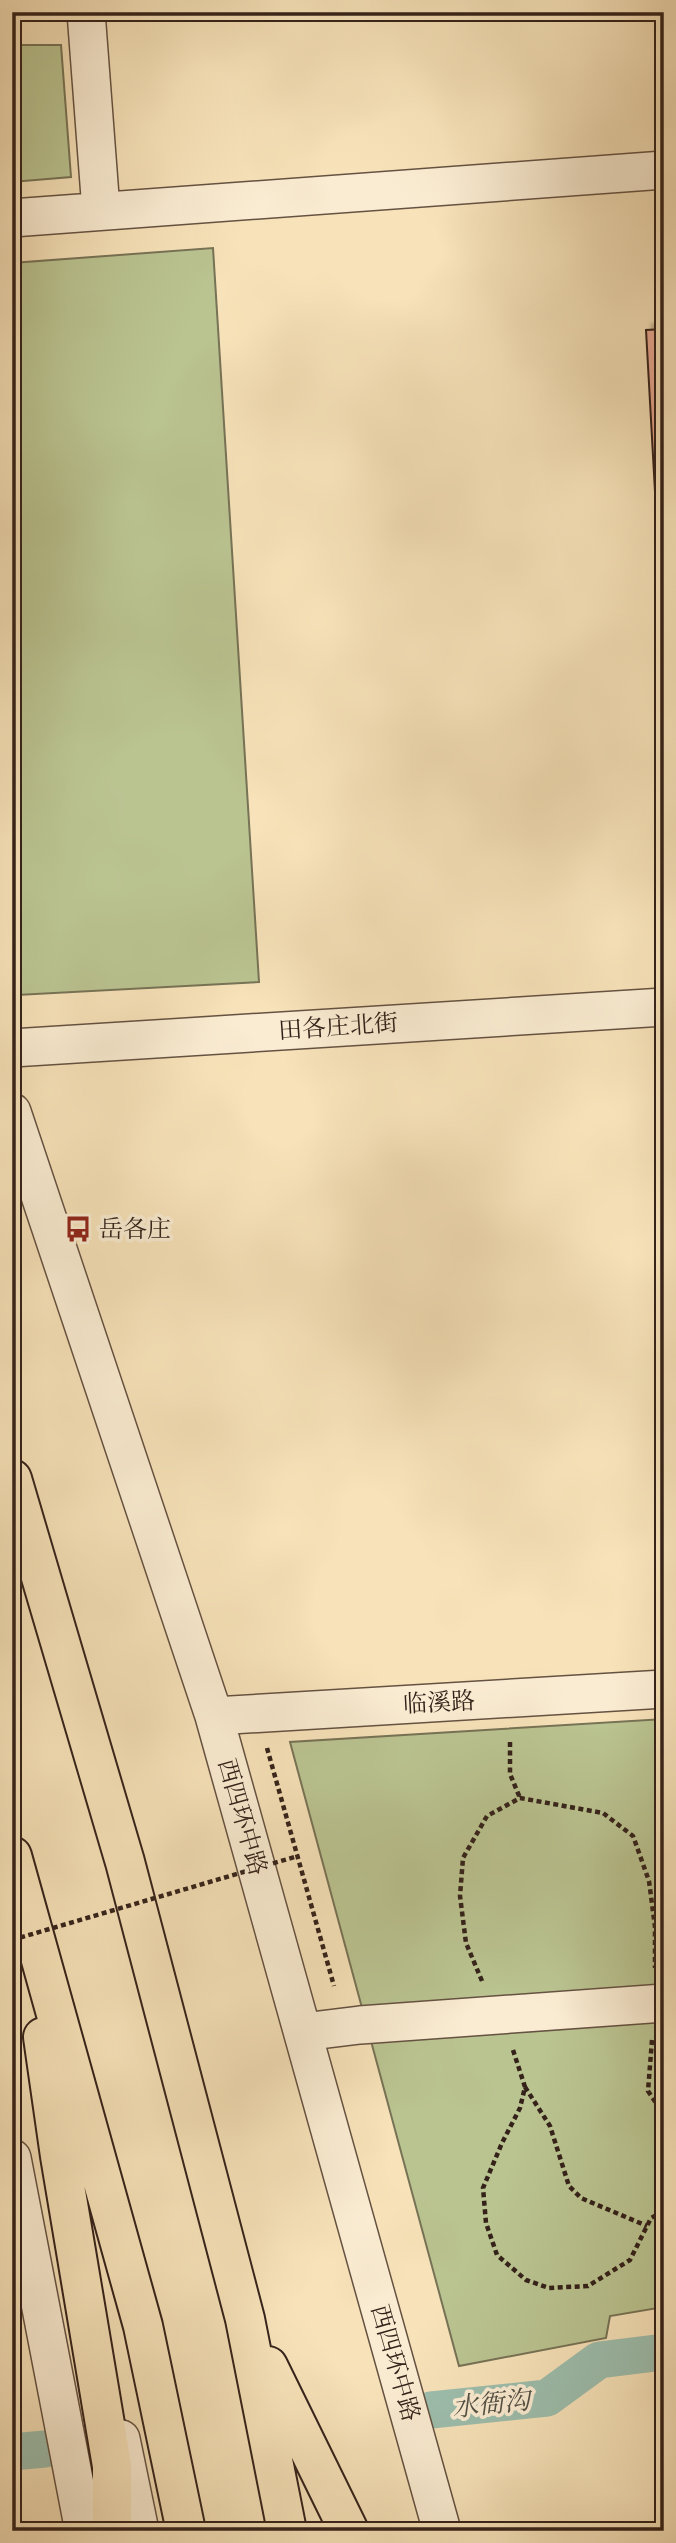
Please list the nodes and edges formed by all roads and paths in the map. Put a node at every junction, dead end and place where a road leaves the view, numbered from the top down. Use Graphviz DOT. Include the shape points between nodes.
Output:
graph roads {
  1 [pos="86,12"];
  2 [pos="664,170"];
  3 [pos="101,210"];
  4 [pos="12,218"];
  5 [pos="664,1007"];
  6 [pos="12,1048"];
  7 [pos="12,1112"];
  8 [pos="12,1479"];
  9 [pos="664,1689"];
  10 [pos="214,1716"];
  11 [pos="510,1742"];
  12 [pos="266,1744"];
  13 [pos="520,1798"];
  14 [pos="298,1856"];
  15 [pos="17,1869"];
  16 [pos="12,1940"];
  17 [pos="334,1986"];
  18 [pos="660,2004"];
  19 [pos="303,2032"];
  20 [pos="525,2087"];
  21 [pos="664,2115"];
  22 [pos="12,2158"];
  23 [pos="647,2226"];
  24 [pos="86,2314"];
  25 [pos="245,2319"];
  26 [pos="84,2531"];
  27 [pos="112,2531"];
  28 [pos="140,2531"];
  29 [pos="186,2531"];
  30 [pos="287,2531"];
  31 [pos="349,2531"];
  32 [pos="442,2531"];
  1 -- 3 [label="street"];
  2 -- 3 [label="street"];
  3 -- 4 [label="street"];
  5 -- 6 [label="street, 田各庄北街"];
  7 -- 10 [label="street, 西四环中路"];
  8 -- 25 [label="highway" via="125,1862"];
  9 -- 10 [label="street, 临溪路"];
  10 -- 19 [label="street, 西四环中路"];
  11 -- 13 [label="path" via="510,1774"];
  12 -- 14 [label="path"];
  14 -- 16 [label="path, bridge"];
  14 -- 17 [label="path"];
  15 -- 24 [label="highway"];
  15 -- 29 [label="highway" via="143,2326"];
  18 -- 19 [label="street"];
  18 -- 21 [label="path" via="648,2091"];
  19 -- 32 [label="street, 西四环中路"];
  20 -- 23 [label="path" via="550,2126 569,2186 581,2198"];
  22 -- 26 [label="street"];
  24 -- 27 [label="highway" via="112,2466"];
  24 -- 28 [label="street" via="106,2365"];
  25 -- 30 [label="highway"];
  25 -- 31 [label="highway"];
}
